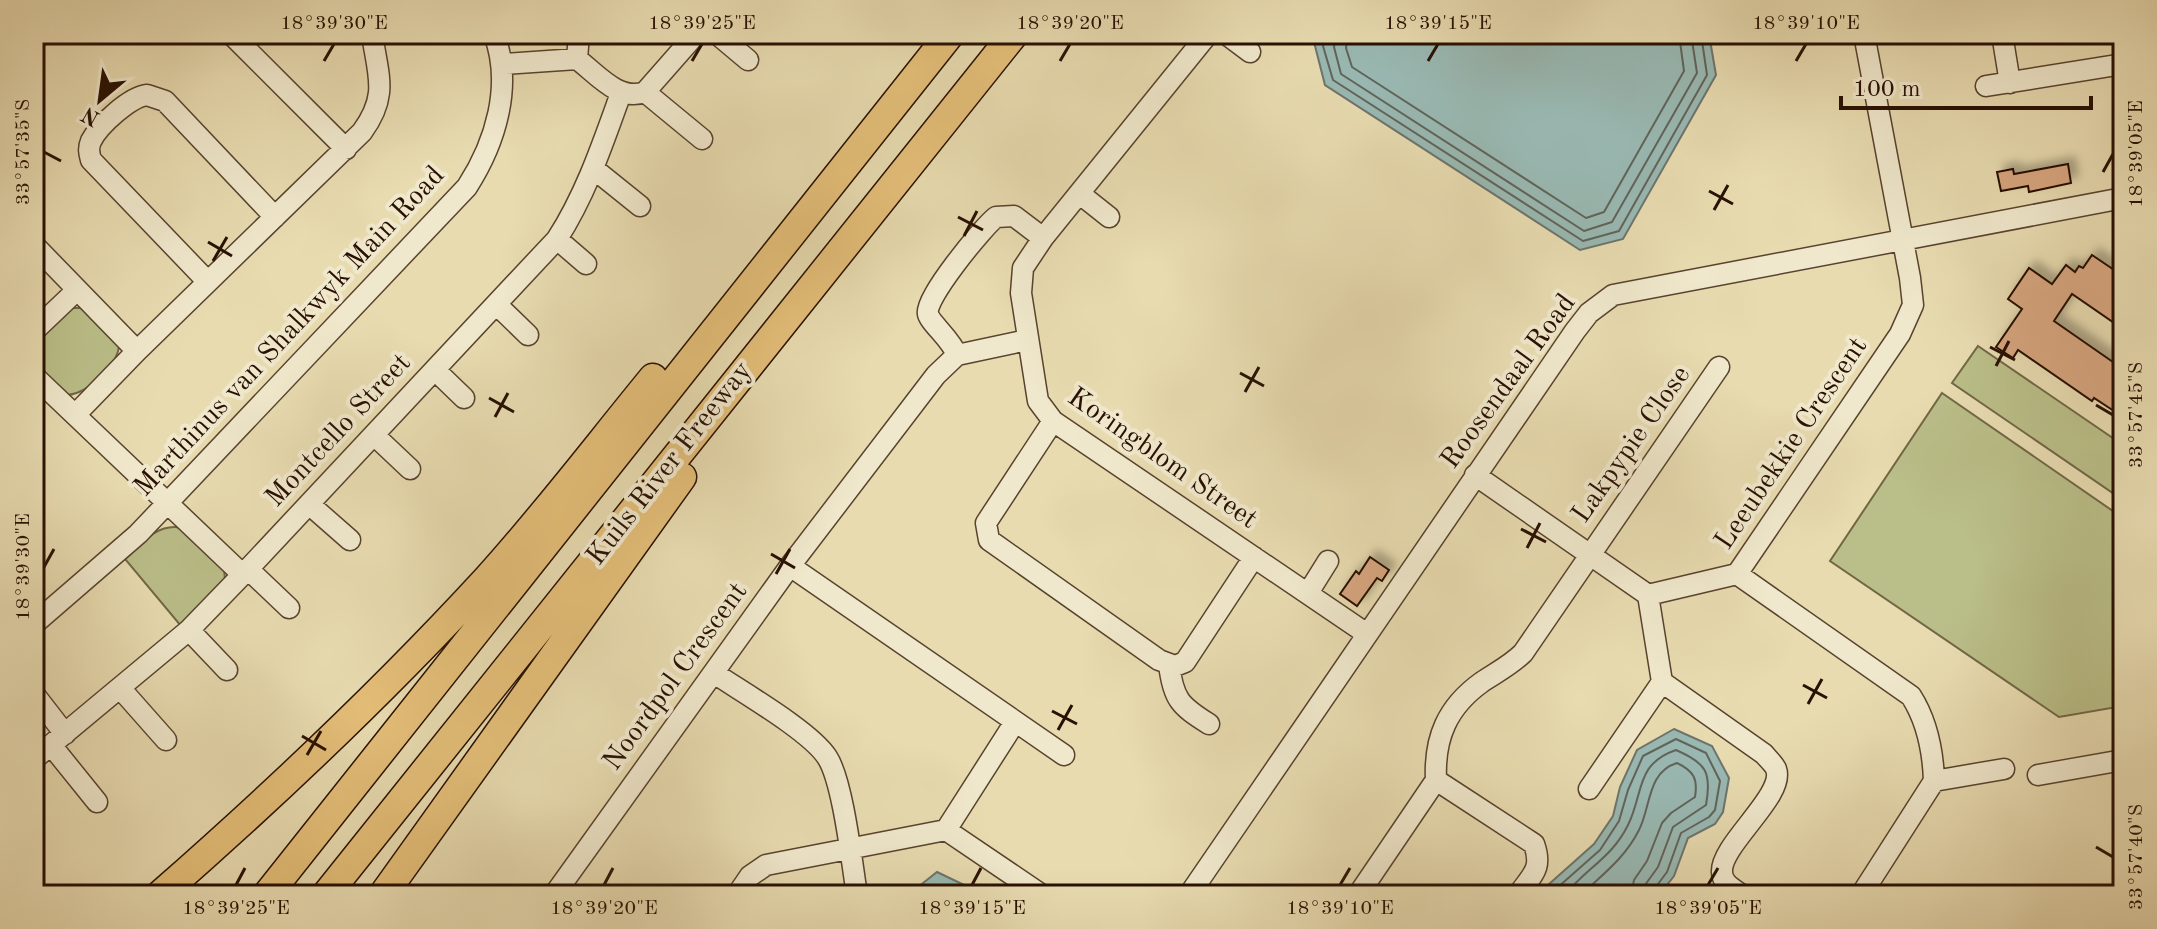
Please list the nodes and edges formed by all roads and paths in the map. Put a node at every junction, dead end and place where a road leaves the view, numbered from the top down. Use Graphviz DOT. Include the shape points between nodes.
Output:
graph roads {
  1 [pos="41,34"];
  2 [pos="231,34"];
  3 [pos="372,34"];
  4 [pos="494,34"];
  5 [pos="579,34"];
  6 [pos="696,34"];
  7 [pos="717,34"];
  8 [pos="950,34"];
  9 [pos="1014,34"];
  10 [pos="1207,34"];
  11 [pos="1226,34"];
  12 [pos="1864,34"];
  13 [pos="2002,34"];
  14 [pos="34,41"];
  15 [pos="1250,52"];
  16 [pos="577,59"];
  17 [pos="748,60"];
  18 [pos="503,64"];
  19 [pos="2123,64"];
  20 [pos="2010,83"];
  21 [pos="1986,86"];
  22 [pos="645,92"];
  23 [pos="621,93"];
  24 [pos="702,139"];
  25 [pos="346,149"];
  26 [pos="594,169"];
  27 [pos="1080,194"];
  28 [pos="2123,198"];
  29 [pos="640,206"];
  30 [pos="275,217"];
  31 [pos="1109,217"];
  32 [pos="860,225"];
  33 [pos="793,233"];
  34 [pos="1043,238"];
  35 [pos="557,239"];
  36 [pos="1904,241"];
  37 [pos="34,245"];
  38 [pos="586,264"];
  39 [pos="208,282"];
  40 [pos="77,290"];
  41 [pos="496,304"];
  42 [pos="34,331"];
  43 [pos="528,335"];
  44 [pos="1027,340"];
  45 [pos="137,351"];
  46 [pos="957,355"];
  47 [pos="1719,367"];
  48 [pos="435,370"];
  49 [pos="34,376"];
  50 [pos="464,398"];
  51 [pos="75,415"];
  52 [pos="1053,421"];
  53 [pos="374,435"];
  54 [pos="410,469"];
  55 [pos="1475,475"];
  56 [pos="167,504"];
  57 [pos="309,504"];
  58 [pos="350,540"];
  59 [pos="1590,554"];
  60 [pos="1254,557"];
  61 [pos="1328,561"];
  62 [pos="790,566"];
  63 [pos="246,572"];
  64 [pos="1737,574"];
  65 [pos="1308,593"];
  66 [pos="1648,595"];
  67 [pos="289,608"];
  68 [pos="34,624"];
  69 [pos="189,630"];
  70 [pos="1367,634"];
  71 [pos="1169,664"];
  72 [pos="227,670"];
  73 [pos="714,673"];
  74 [pos="1662,682"];
  75 [pos="120,688"];
  76 [pos="34,694"];
  77 [pos="1015,722"];
  78 [pos="1209,724"];
  79 [pos="58,740"];
  80 [pos="166,740"];
  81 [pos="1064,755"];
  82 [pos="34,759"];
  83 [pos="2123,760"];
  84 [pos="2004,769"];
  85 [pos="2038,775"];
  86 [pos="1436,780"];
  87 [pos="1934,781"];
  88 [pos="1589,789"];
  89 [pos="97,802"];
  90 [pos="946,830"];
  91 [pos="849,848"];
  92 [pos="561,893"];
  93 [pos="160,895"];
  94 [pos="267,895"];
  95 [pos="326,895"];
  96 [pos="383,895"];
  97 [pos="737,895"];
  98 [pos="857,895"];
  99 [pos="1042,895"];
  100 [pos="1189,895"];
  101 [pos="1358,895"];
  102 [pos="1518,895"];
  103 [pos="1742,895"];
  104 [pos="1861,895"];
  1 -- 14 [label="street"];
  2 -- 25 [label="street"];
  3 -- 25 [label="street" via="381,95 370,121"];
  4 -- 18 [label="street, Marthinus van Shalkwyk Main Road"];
  5 -- 16 [label="street"];
  6 -- 22 [label="street"];
  7 -- 17 [label="street"];
  8 -- 33 [label="highway, Kuils River Freeway"];
  9 -- 32 [label="highway, Kuils River Freeway"];
  10 -- 27 [label="street, Koringblom Street"];
  11 -- 15 [label="street"];
  12 -- 36 [label="street, Leeubekkie Crescent"];
  13 -- 20 [label="street"];
  16 -- 18 [label="street"];
  16 -- 23 [label="street"];
  18 -- 56 [label="street, Marthinus van Shalkwyk Main Road" via="490,144 467,187"];
  19 -- 20 [label="street"];
  20 -- 21 [label="street"];
  22 -- 23 [label="street"];
  22 -- 24 [label="street"];
  23 -- 26 [label="street, Montcello Street"];
  25 -- 30 [label="street"];
  26 -- 29 [label="street"];
  26 -- 35 [label="street, Montcello Street"];
  27 -- 31 [label="street"];
  27 -- 34 [label="street, Koringblom Street"];
  28 -- 36 [label="street, Roosendaal Road"];
  30 -- 39 [label="street"];
  30 -- 39 [label="street" via="165,101 147,95 128,102 93,138 91,160"];
  32 -- 95 [label="highway, Kuils River Freeway"];
  32 -- 96 [label="highway" via="813,302"];
  33 -- 93 [label="highway" via="746,267 488,577 381,690"];
  33 -- 94 [label="highway, Kuils River Freeway"];
  34 -- 44 [label="street, Koringblom Street" via="1022,275"];
  34 -- 46 [label="street" via="1014,216 996,217 947,276 927,312"];
  35 -- 38 [label="street"];
  35 -- 41 [label="street, Montcello Street"];
  36 -- 55 [label="street, Roosendaal Road" via="1613,295 1589,313"];
  36 -- 64 [label="street, Leeubekkie Crescent" via="1913,305 1906,325"];
  37 -- 40 [label="street"];
  39 -- 45 [label="street"];
  40 -- 42 [label="street"];
  40 -- 45 [label="street"];
  41 -- 43 [label="street"];
  41 -- 48 [label="street, Montcello Street"];
  44 -- 46 [label="street"];
  44 -- 52 [label="street, Koringblom Street" via="1038,401"];
  45 -- 51 [label="street"];
  46 -- 62 [label="street, Noordpol Crescent" via="910,407"];
  47 -- 59 [label="street, Lakpypie Close"];
  48 -- 50 [label="street"];
  48 -- 53 [label="street, Montcello Street"];
  49 -- 51 [label="street"];
  51 -- 56 [label="street"];
  52 -- 60 [label="street, Koringblom Street"];
  52 -- 71 [label="street" via="986,523 989,540"];
  53 -- 54 [label="street"];
  53 -- 57 [label="street, Montcello Street"];
  55 -- 59 [label="street"];
  55 -- 70 [label="street, Roosendaal Road"];
  56 -- 63 [label="street"];
  56 -- 68 [label="street, Marthinus van Shalkwyk Main Road"];
  57 -- 58 [label="street"];
  57 -- 63 [label="street, Montcello Street"];
  59 -- 66 [label="street"];
  59 -- 86 [label="street, Lakpypie Close" via="1523,653 1469,693 1447,721 1437,742"];
  60 -- 65 [label="street, Koringblom Street"];
  60 -- 71 [label="street" via="1185,662"];
  61 -- 65 [label="street"];
  62 -- 73 [label="street, Noordpol Crescent"];
  62 -- 77 [label="street"];
  63 -- 67 [label="street"];
  63 -- 69 [label="street, Montcello Street"];
  64 -- 66 [label="street, Leeubekkie Crescent"];
  64 -- 87 [label="street" via="1911,696 1922,713"];
  65 -- 70 [label="street, Koringblom Street"];
  66 -- 74 [label="street"];
  69 -- 72 [label="street"];
  69 -- 75 [label="street, Montcello Street"];
  70 -- 100 [label="street, Roosendaal Road"];
  71 -- 78 [label="street" via="1179,702"];
  73 -- 91 [label="street" via="826,755"];
  73 -- 92 [label="street, Noordpol Crescent"];
  74 -- 88 [label="street"];
  74 -- 103 [label="street" via="1775,767 1771,793 1725,859 1726,884"];
  75 -- 79 [label="street, Montcello Street"];
  75 -- 80 [label="street"];
  76 -- 79 [label="street"];
  77 -- 81 [label="street"];
  77 -- 90 [label="street"];
  79 -- 82 [label="street, Montcello Street"];
  79 -- 89 [label="street"];
  83 -- 85 [label="street"];
  84 -- 87 [label="street"];
  86 -- 101 [label="street"];
  86 -- 102 [label="street" via="1534,844 1539,858 1535,872"];
  87 -- 104 [label="street"];
  90 -- 91 [label="street"];
  90 -- 99 [label="street"];
  91 -- 97 [label="street" via="766,865"];
  91 -- 98 [label="street"];
}
